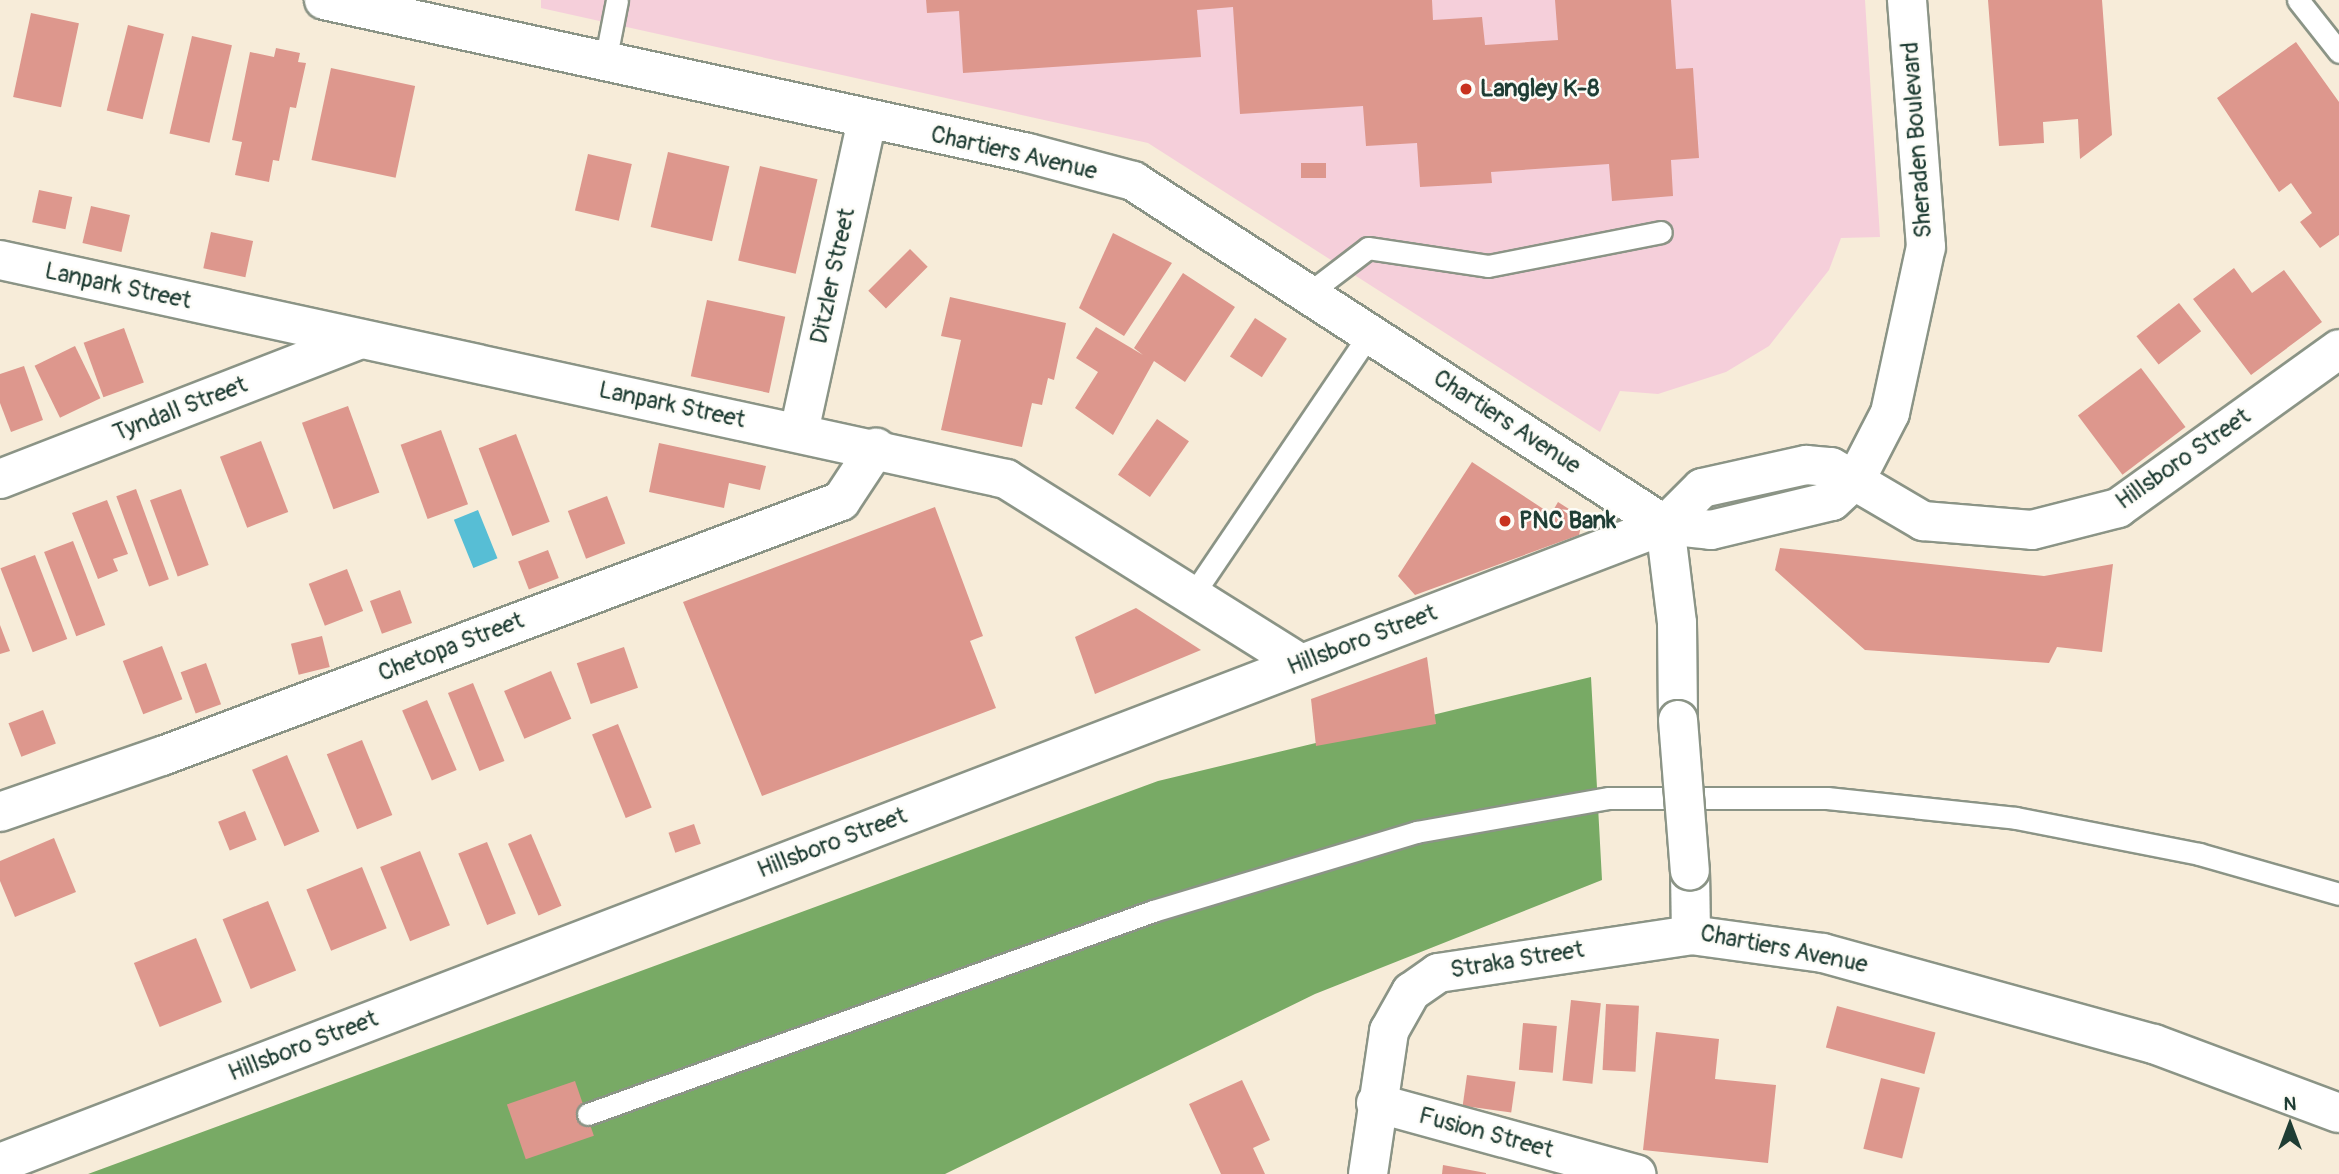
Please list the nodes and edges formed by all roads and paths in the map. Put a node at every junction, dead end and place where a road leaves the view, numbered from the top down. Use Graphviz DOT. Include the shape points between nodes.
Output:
graph roads {
  1 [pos="324,0"];
  2 [pos="617,0"];
  3 [pos="1907,0"];
  4 [pos="2298,0"];
  5 [pos="397,8"];
  6 [pos="2339,52"];
  7 [pos="605,62"];
  8 [pos="867,121"];
  9 [pos="1661,232"];
  10 [pos="0,260"];
  11 [pos="1310,293"];
  12 [pos="1370,332"];
  13 [pos="361,339"];
  14 [pos="2339,349"];
  15 [pos="799,432"];
  16 [pos="876,448"];
  17 [pos="0,479"];
  18 [pos="1856,479"];
  19 [pos="1665,525"];
  20 [pos="1192,596"];
  21 [pos="1299,663"];
  22 [pos="0,812"];
  23 [pos="2339,894"];
  24 [pos="1692,936"];
  25 [pos="1376,1103"];
  26 [pos="2339,1113"];
  27 [pos="588,1114"];
  28 [pos="0,1163"];
  29 [pos="1368,1174"];
  30 [pos="1636,1174"];
  1 -- 5 [label="street, Chartiers Avenue"];
  2 -- 7 [label="lane"];
  3 -- 18 [label="street, Sheraden Boulevard" via="1926,247 1890,413"];
  4 -- 6 [label="lane"];
  5 -- 7 [label="street, Chartiers Avenue"];
  7 -- 8 [label="street, Chartiers Avenue"];
  8 -- 11 [label="street, Chartiers Avenue" via="1028,153 1133,181"];
  8 -- 15 [label="street, Ditzler Street"];
  9 -- 11 [label="lane" via="1488,266 1368,248"];
  10 -- 13 [label="street, Lanpark Street"];
  11 -- 12 [label="street, Chartiers Avenue"];
  12 -- 19 [label="street, Chartiers Avenue"];
  12 -- 20 [label="lane"];
  13 -- 15 [label="street, Lanpark Street"];
  13 -- 17 [label="street, Tyndall Street"];
  14 -- 18 [label="street, Hillsboro Street" via="2118,508 2032,530 1923,521"];
  15 -- 16 [label="street, Lanpark Street"];
  16 -- 20 [label="street, Lanpark Street" via="1006,479"];
  16 -- 22 [label="street, Chetopa Street" via="841,501 162,756"];
  18 -- 19 [label="street, Hillsboro Street" via="1832,501 1783,516 1711,530"];
  19 -- 21 [label="street, Hillsboro Street"];
  19 -- 24 [label="street, Chartiers Avenue, bridge" via="1677,623 1678,720"];
  20 -- 21 [label="street, Lanpark Street"];
  21 -- 28 [label="street, Hillsboro Street"];
  23 -- 27 [label="lane" via="2199,854 2016,818 1827,798 1609,798 1416,832 1153,911"];
  24 -- 25 [label="street, Straka Street" via="1438,973 1411,992 1389,1031"];
  24 -- 26 [label="street, Chartiers Avenue" via="1823,953 2180,1053"];
  25 -- 29 [label="street, Straka Street"];
  25 -- 30 [label="street, Fusion Street"];
}
